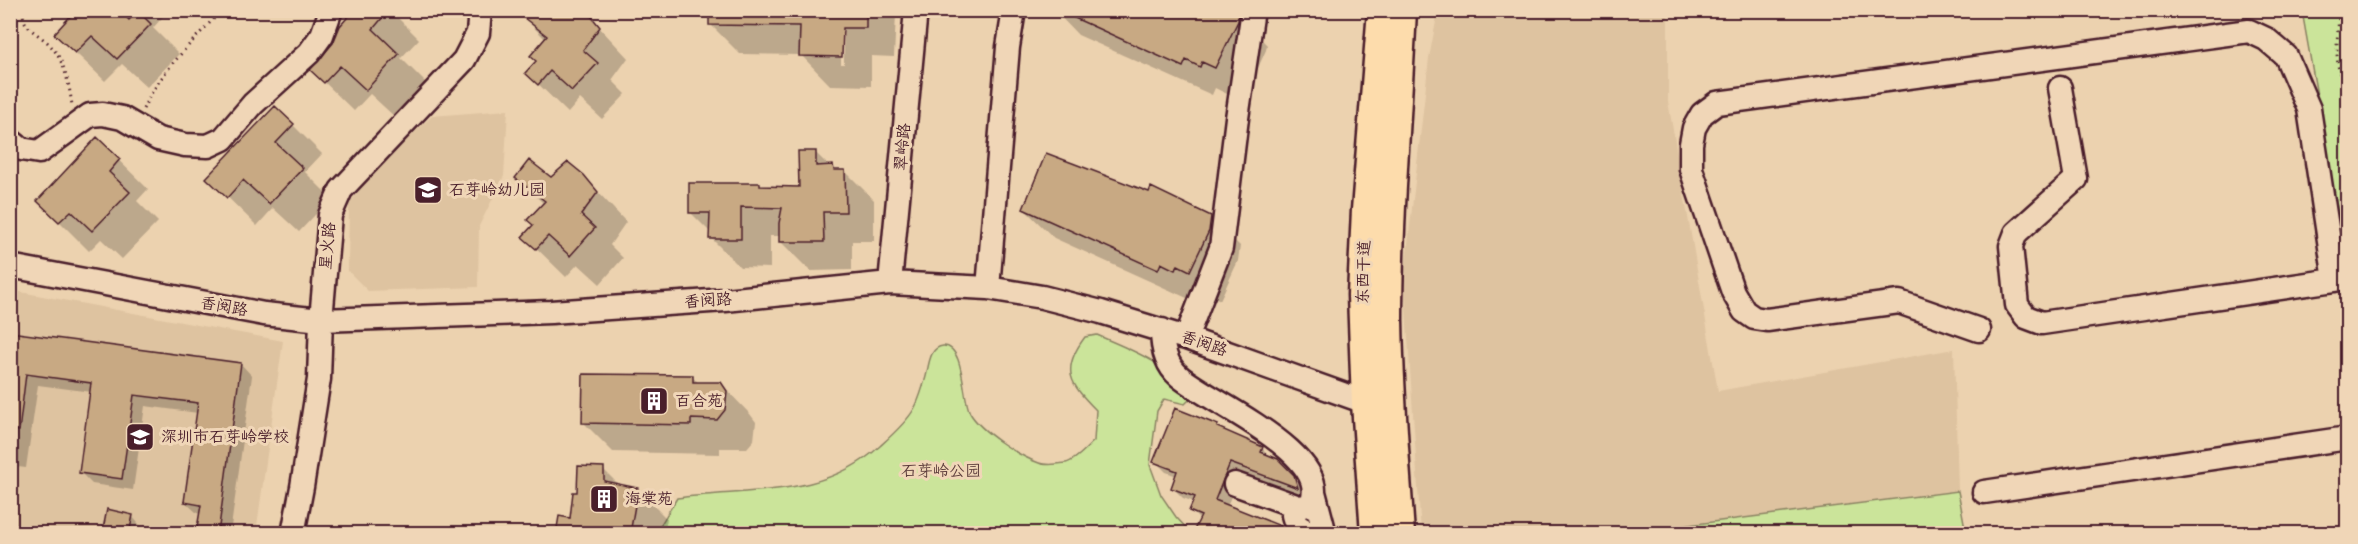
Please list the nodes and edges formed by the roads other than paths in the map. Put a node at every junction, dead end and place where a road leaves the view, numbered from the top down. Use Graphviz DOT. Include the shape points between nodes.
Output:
graph roads {
  1 [pos="331,10"];
  2 [pos="480,10"];
  3 [pos="916,10"];
  4 [pos="1014,10"];
  5 [pos="1253,10"];
  6 [pos="1367,10"];
  7 [pos="1382,10"];
  8 [pos="1402,10"];
  9 [pos="1419,10"];
  10 [pos="2060,88"];
  11 [pos="10,140"];
  12 [pos="1379,212"];
  13 [pos="10,266"];
  14 [pos="2342,279"];
  15 [pos="890,283"];
  16 [pos="988,288"];
  17 [pos="321,320"];
  18 [pos="1162,330"];
  19 [pos="1979,330"];
  20 [pos="1186,338"];
  21 [pos="1379,407"];
  22 [pos="2348,438"];
  23 [pos="1235,484"];
  24 [pos="1314,492"];
  25 [pos="1984,492"];
  26 [pos="1295,506"];
  27 [pos="293,534"];
  28 [pos="1312,534"];
  29 [pos="1325,534"];
  30 [pos="1375,534"];
  31 [pos="1400,534"];
  1 -- 11 [label="street" via="322,35 309,53 253,104 223,140 207,146 185,145 158,139 122,118 103,114 90,115 39,152 21,149"];
  2 -- 17 [label="street, 星火路" via="478,33 464,60 341,190 330,215"];
  3 -- 15 [label="street, 翠岭路"];
  4 -- 16 [label="street"];
  5 -- 20 [label="street" via="1221,248"];
  6 -- 12 [label="main road"];
  7 -- 12 [label="main road, 东西干道"];
  8 -- 12 [label="main road, 东西干道"];
  9 -- 12 [label="main road"];
  10 -- 14 [label="street" via="2076,179 2016,233 2011,246 2017,305 2026,316 2042,322"];
  12 -- 21 [label="main road, 东西干道" via="1388,318"];
  13 -- 17 [label="street, 香阅路" via="264,314"];
  14 -- 19 [label="street" via="2309,109 2286,56 2249,31 1717,103 1702,114 1694,128 1691,169 1733,292 1744,311 1767,320 1899,302"];
  15 -- 16 [label="street, 香阅路"];
  15 -- 17 [label="street, 香阅路" via="551,312"];
  16 -- 18 [label="street, 香阅路" via="1042,297"];
  17 -- 27 [label="street, 星火路" via="319,379"];
  18 -- 20 [label="street, 香阅路"];
  18 -- 24 [label="street" via="1163,352 1179,376 1298,457"];
  20 -- 21 [label="street, 香阅路"];
  21 -- 30 [label="main road, 东西干道"];
  21 -- 31 [label="main road, 东西干道"];
  22 -- 25 [label="street"];
  23 -- 26 [label="street"];
  24 -- 26 [label="street" via="1310,505"];
  24 -- 29 [label="street"];
  26 -- 28 [label="street" via="1296,525"];
}
